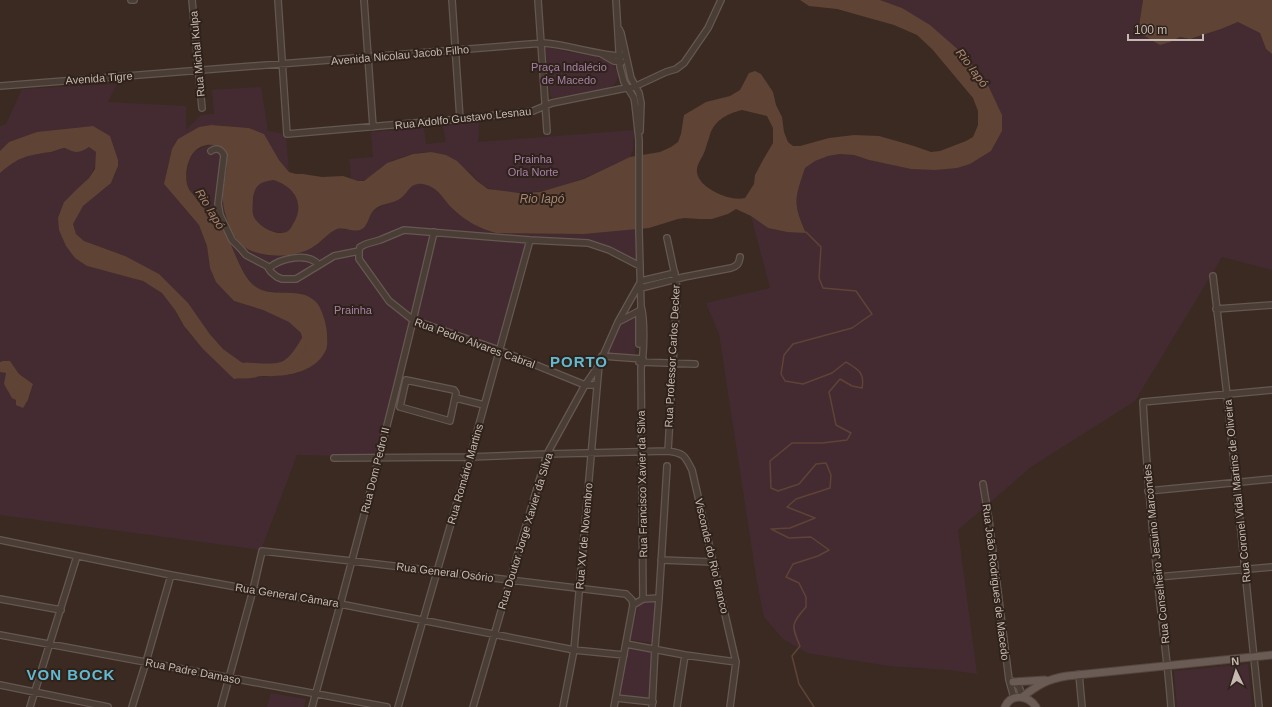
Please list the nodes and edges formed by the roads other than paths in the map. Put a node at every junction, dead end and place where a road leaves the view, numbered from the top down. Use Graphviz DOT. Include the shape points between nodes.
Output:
graph roads {
  1 [pos="131,0"];
  2 [pos="134,0"];
  3 [pos="192,0"];
  4 [pos="278,0"];
  5 [pos="364,0"];
  6 [pos="452,0"];
  7 [pos="538,0"];
  8 [pos="616,0"];
  9 [pos="721,0"];
  10 [pos="540,43"];
  11 [pos="456,50"];
  12 [pos="368,57"];
  13 [pos="623,59"];
  14 [pos="282,64"];
  15 [pos="198,71"];
  16 [pos="0,86"];
  17 [pos="636,86"];
  18 [pos="627,89"];
  19 [pos="546,106"];
  20 [pos="202,108"];
  21 [pos="460,119"];
  22 [pos="373,127"];
  23 [pos="548,131"];
  24 [pos="639,140"];
  25 [pos="211,151"];
  26 [pos="434,232"];
  27 [pos="667,238"];
  28 [pos="530,240"];
  29 [pos="358,251"];
  30 [pos="740,257"];
  31 [pos="318,265"];
  32 [pos="640,266"];
  33 [pos="269,268"];
  34 [pos="674,273"];
  35 [pos="1214,276"];
  36 [pos="676,280"];
  37 [pos="641,282"];
  38 [pos="641,288"];
  39 [pos="631,300"];
  40 [pos="1272,304"];
  41 [pos="641,307"];
  42 [pos="1216,309"];
  43 [pos="413,320"];
  44 [pos="618,322"];
  45 [pos="499,350"];
  46 [pos="602,356"];
  47 [pos="641,362"];
  48 [pos="673,364"];
  49 [pos="695,364"];
  50 [pos="599,365"];
  51 [pos="591,376"];
  52 [pos="598,377"];
  53 [pos="597,384"];
  54 [pos="585,385"];
  55 [pos="1272,390"];
  56 [pos="1227,395"];
  57 [pos="456,398"];
  58 [pos="484,405"];
  59 [pos="641,452"];
  60 [pos="668,452"];
  61 [pos="592,453"];
  62 [pos="547,454"];
  63 [pos="334,458"];
  64 [pos="378,458"];
  65 [pos="470,458"];
  66 [pos="667,466"];
  67 [pos="1272,479"];
  68 [pos="1235,482"];
  69 [pos="982,484"];
  70 [pos="1148,490"];
  71 [pos="0,540"];
  72 [pos="77,556"];
  73 [pos="661,560"];
  74 [pos="352,561"];
  75 [pos="714,562"];
  76 [pos="1272,566"];
  77 [pos="1244,569"];
  78 [pos="437,572"];
  79 [pos="171,575"];
  80 [pos="1157,577"];
  81 [pos="510,580"];
  82 [pos="579,588"];
  83 [pos="253,590"];
  84 [pos="659,598"];
  85 [pos="0,599"];
  86 [pos="643,599"];
  87 [pos="340,604"];
  88 [pos="633,605"];
  89 [pos="61,610"];
  90 [pos="424,620"];
  91 [pos="0,635"];
  92 [pos="494,635"];
  93 [pos="50,644"];
  94 [pos="626,644"];
  95 [pos="654,648"];
  96 [pos="574,650"];
  97 [pos="624,655"];
  98 [pos="685,655"];
  99 [pos="1272,655"];
  100 [pos="1254,657"];
  101 [pos="146,662"];
  102 [pos="736,662"];
  103 [pos="1168,664"];
  104 [pos="1079,674"];
  105 [pos="229,678"];
  106 [pos="1048,680"];
  107 [pos="1013,684"];
  108 [pos="0,685"];
  109 [pos="1038,685"];
  110 [pos="35,693"];
  111 [pos="316,694"];
  112 [pos="1019,697"];
  113 [pos="616,698"];
  114 [pos="653,704"];
  115 [pos="1004,706"];
  116 [pos="30,707"];
  117 [pos="108,707"];
  118 [pos="132,707"];
  119 [pos="221,707"];
  120 [pos="312,707"];
  121 [pos="387,707"];
  122 [pos="398,707"];
  123 [pos="474,707"];
  124 [pos="563,707"];
  125 [pos="614,707"];
  126 [pos="677,707"];
  127 [pos="730,707"];
  128 [pos="1036,707"];
  129 [pos="1082,707"];
  130 [pos="1171,707"];
  131 [pos="1258,707"];
  1 -- 2 [label="street"];
  3 -- 15 [label="street, Rua Michal Kulpa"];
  4 -- 14 [label="street"];
  5 -- 12 [label="street"];
  6 -- 11 [label="street"];
  7 -- 10 [label="street"];
  8 -- 13 [label="street" via="618,34"];
  9 -- 17 [label="street, Rua Adolfo Gustavo Lesnau" via="708,28 684,63"];
  10 -- 11 [label="street, Avenida Nicolau Jacob Filho"];
  10 -- 13 [label="street, Avenida Nicolau Jacob Filho" via="602,54 607,58"];
  10 -- 19 [label="street"];
  11 -- 12 [label="street, Avenida Nicolau Jacob Filho"];
  11 -- 21 [label="street"];
  12 -- 14 [label="street, Avenida Nicolau Jacob Filho"];
  12 -- 22 [label="street"];
  13 -- 17 [label="street"];
  13 -- 18 [label="street" via="624,82"];
  14 -- 15 [label="street, Avenida Nicolau Jacob Filho"];
  14 -- 22 [label="street, Rua Adolfo Gustavo Lesnau" via="287,134"];
  15 -- 16 [label="street, Avenida Tigre"];
  15 -- 20 [label="street, Rua Michal Kulpa"];
  17 -- 18 [label="street, Rua Adolfo Gustavo Lesnau"];
  17 -- 24 [label="street" via="641,103"];
  18 -- 19 [label="street, Rua Adolfo Gustavo Lesnau"];
  18 -- 24 [label="street" via="634,98"];
  19 -- 21 [label="street, Rua Adolfo Gustavo Lesnau" via="534,111"];
  19 -- 23 [label="street"];
  21 -- 22 [label="street, Rua Adolfo Gustavo Lesnau"];
  24 -- 32 [label="street, Rua Francisco Xavier da Silva"];
  25 -- 33 [label="street" via="218,149 224,154 218,204 224,225 232,240 246,254"];
  26 -- 28 [label="street"];
  26 -- 29 [label="street" via="404,230 366,244"];
  26 -- 43 [label="street, Rua Dom Pedro II"];
  27 -- 34 [label="street, Rua Professor Carlos Decker"];
  28 -- 32 [label="street" via="588,243 609,250"];
  28 -- 45 [label="street, Rua Romário Martins"];
  29 -- 31 [label="street" via="334,256"];
  29 -- 43 [label="street, Rua Pedro Alvares Cabral" via="359,259 389,301"];
  30 -- 36 [label="street" via="736,266 731,268"];
  31 -- 33 [label="street" via="311,259 296,258 283,260"];
  31 -- 33 [label="street" via="300,277 291,279 277,278"];
  32 -- 37 [label="street, Rua Francisco Xavier da Silva"];
  34 -- 36 [label="street, Rua Professor Carlos Decker"];
  34 -- 37 [label="street"];
  35 -- 42 [label="street, Rua Coronel Vidal Martins de Oliveira"];
  36 -- 38 [label="street"];
  36 -- 48 [label="street, Rua Professor Carlos Decker"];
  37 -- 38 [label="street, Rua Francisco Xavier da Silva"];
  37 -- 39 [label="street"];
  38 -- 41 [label="street, Rua Francisco Xavier da Silva"];
  39 -- 41 [label="street" via="638,300"];
  39 -- 44 [label="street"];
  40 -- 42 [label="street"];
  41 -- 44 [label="street"];
  41 -- 47 [label="street, Rua Francisco Xavier da Silva"];
  42 -- 56 [label="street, Rua Coronel Vidal Martins de Oliveira"];
  43 -- 45 [label="street, Rua Pedro Alvares Cabral"];
  43 -- 64 [label="street, Rua Dom Pedro II"];
  44 -- 46 [label="street"];
  45 -- 54 [label="street, Rua Pedro Alvares Cabral"];
  45 -- 58 [label="street, Rua Romário Martins"];
  46 -- 47 [label="street"];
  46 -- 50 [label="street"];
  47 -- 48 [label="street"];
  47 -- 59 [label="street, Rua Francisco Xavier da Silva"];
  48 -- 49 [label="street"];
  48 -- 60 [label="street, Rua Professor Carlos Decker"];
  50 -- 51 [label="street, Rua Doutor Jorge Xavier da Silva"];
  50 -- 52 [label="street, Rua XV de Novembro"];
  51 -- 52 [label="street"];
  51 -- 54 [label="street, Rua Doutor Jorge Xavier da Silva"];
  52 -- 53 [label="street, Rua XV de Novembro"];
  53 -- 54 [label="street"];
  53 -- 61 [label="street, Rua XV de Novembro"];
  54 -- 62 [label="street, Rua Doutor Jorge Xavier da Silva"];
  55 -- 56 [label="street"];
  56 -- 68 [label="street, Rua Coronel Vidal Martins de Oliveira"];
  56 -- 70 [label="street, Rua Conselheiro Jesuino Marcondes" via="1143,402"];
  57 -- 57 [label="street" via="450,421 400,407 406,380 450,388 456,393"];
  57 -- 58 [label="street"];
  58 -- 65 [label="street, Rua Romário Martins"];
  59 -- 60 [label="street"];
  59 -- 61 [label="street"];
  59 -- 86 [label="street, Rua Francisco Xavier da Silva"];
  60 -- 75 [label="street, Visconde do Rio Branco" via="680,453 686,458 692,470"];
  61 -- 62 [label="street"];
  61 -- 82 [label="street, Rua XV de Novembro"];
  62 -- 65 [label="street"];
  62 -- 81 [label="street, Rua Doutor Jorge Xavier da Silva"];
  63 -- 64 [label="street"];
  64 -- 65 [label="street"];
  64 -- 74 [label="street, Rua Dom Pedro II"];
  65 -- 78 [label="street, Rua Romário Martins"];
  66 -- 73 [label="street"];
  67 -- 68 [label="street"];
  68 -- 70 [label="street"];
  68 -- 77 [label="street, Rua Coronel Vidal Martins de Oliveira"];
  69 -- 107 [label="street, Rua João Rodrigues de Macedo"];
  70 -- 80 [label="street, Rua Conselheiro Jesuino Marcondes"];
  71 -- 72 [label="street, Rua General Câmara"];
  72 -- 79 [label="street, Rua General Câmara"];
  72 -- 89 [label="street"];
  73 -- 75 [label="street"];
  73 -- 84 [label="street"];
  74 -- 78 [label="street, Rua General Osório"];
  74 -- 83 [label="street, Rua General Osório" via="262,551"];
  74 -- 87 [label="street, Rua Dom Pedro II"];
  75 -- 102 [label="street, Visconde do Rio Branco"];
  76 -- 77 [label="street"];
  77 -- 80 [label="street"];
  77 -- 100 [label="street, Rua Coronel Vidal Martins de Oliveira"];
  78 -- 81 [label="street, Rua General Osório"];
  78 -- 90 [label="street, Rua Romário Martins"];
  79 -- 83 [label="street, Rua General Câmara"];
  79 -- 101 [label="street"];
  80 -- 103 [label="street, Rua Conselheiro Jesuino Marcondes"];
  81 -- 82 [label="street, Rua General Osório"];
  81 -- 92 [label="street, Rua Doutor Jorge Xavier da Silva"];
  82 -- 88 [label="street, Rua General Osório" via="626,594"];
  82 -- 96 [label="street, Rua XV de Novembro"];
  83 -- 87 [label="street, Rua General Câmara"];
  83 -- 105 [label="street"];
  84 -- 86 [label="street"];
  84 -- 95 [label="street"];
  85 -- 89 [label="street"];
  86 -- 88 [label="street"];
  87 -- 90 [label="street, Rua General Câmara"];
  87 -- 111 [label="street, Rua Dom Pedro II"];
  88 -- 94 [label="street"];
  89 -- 93 [label="street"];
  90 -- 92 [label="street, Rua General Câmara"];
  90 -- 122 [label="street, Rua Romário Martins"];
  91 -- 93 [label="street, Rua Padre Damaso"];
  92 -- 96 [label="street, Rua General Câmara"];
  92 -- 123 [label="street, Rua Doutor Jorge Xavier da Silva"];
  93 -- 101 [label="street, Rua Padre Damaso"];
  93 -- 110 [label="street"];
  94 -- 95 [label="street"];
  94 -- 97 [label="street"];
  95 -- 98 [label="street"];
  95 -- 114 [label="street"];
  96 -- 97 [label="street, Rua General Câmara"];
  96 -- 124 [label="street, Rua XV de Novembro"];
  97 -- 113 [label="street"];
  98 -- 102 [label="street"];
  98 -- 126 [label="street"];
  99 -- 100 [label="main road"];
  100 -- 103 [label="main road"];
  100 -- 131 [label="street, Rua Coronel Vidal Martins de Oliveira"];
  101 -- 105 [label="street, Rua Padre Damaso"];
  101 -- 118 [label="street"];
  102 -- 127 [label="street"];
  103 -- 104 [label="main road"];
  103 -- 130 [label="street, Rua Conselheiro Jesuino Marcondes"];
  104 -- 106 [label="main road"];
  104 -- 129 [label="street"];
  105 -- 111 [label="street, Rua Padre Damaso"];
  105 -- 119 [label="street"];
  106 -- 107 [label="main road"];
  106 -- 109 [label="main road"];
  107 -- 112 [label="street"];
  107 -- 112 [label="street" via="1021,691"];
  108 -- 110 [label="street"];
  109 -- 112 [label="main road"];
  109 -- 128 [label="main road" via="1034,694"];
  110 -- 116 [label="street"];
  110 -- 117 [label="street"];
  111 -- 120 [label="street, Rua Dom Pedro II"];
  111 -- 121 [label="street, Rua Padre Damaso"];
  112 -- 115 [label="main road"];
  112 -- 128 [label="main road" via="1029,700"];
  113 -- 114 [label="street"];
  113 -- 125 [label="street"];
}
